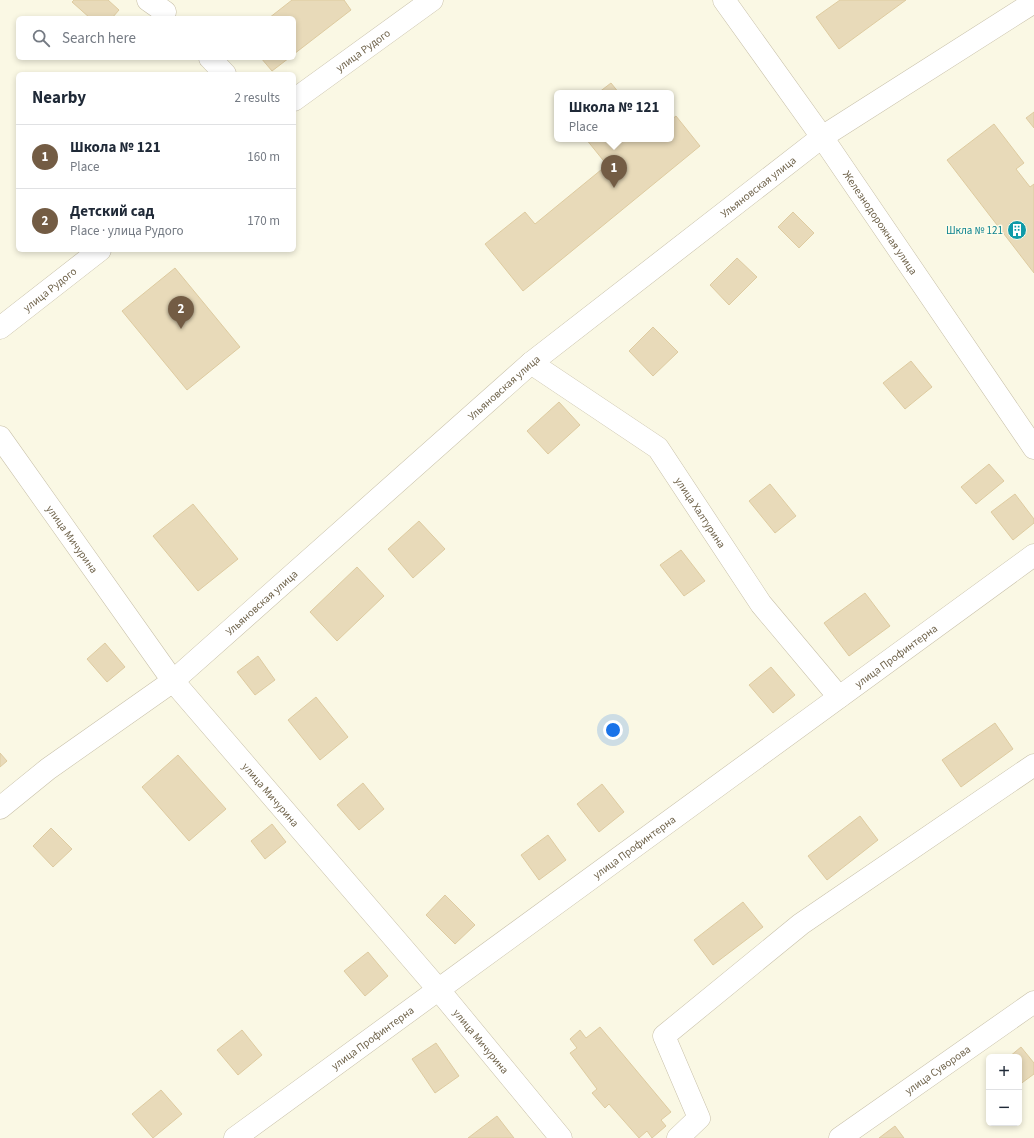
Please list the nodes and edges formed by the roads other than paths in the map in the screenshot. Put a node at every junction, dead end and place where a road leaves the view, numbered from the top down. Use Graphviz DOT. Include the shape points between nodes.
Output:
graph roads {
  1 [pos="432,0"];
  2 [pos="724,0"];
  3 [pos="1034,2"];
  4 [pos="212,60"];
  5 [pos="223,72"];
  6 [pos="296,99"];
  7 [pos="822,137"];
  8 [pos="97,252"];
  9 [pos="0,328"];
  10 [pos="531,363"];
  11 [pos="0,437"];
  12 [pos="1034,448"];
  13 [pos="1034,555"];
  14 [pos="173,681"];
  15 [pos="839,697"];
  16 [pos="1034,765"];
  17 [pos="0,808"];
  18 [pos="438,989"];
  19 [pos="1034,1002"];
  20 [pos="235,1138"];
  21 [pos="561,1138"];
  22 [pos="678,1138"];
  23 [pos="840,1138"];
  1 -- 6 [label="street, улица Рудого"];
  2 -- 7 [label="street, Железнодорожная улица"];
  3 -- 7 [label="street, Ульяновская улица"];
  4 -- 5 [label="street"];
  7 -- 10 [label="street, Ульяновская улица"];
  7 -- 12 [label="street, Железнодорожная улица"];
  8 -- 9 [label="street, улица Рудого"];
  10 -- 14 [label="street, Ульяновская улица"];
  10 -- 15 [label="street, улица Халтурина" via="658,448 761,604"];
  11 -- 14 [label="street, улица Мичурина"];
  13 -- 15 [label="street, улица Профинтерна"];
  14 -- 17 [label="street, Ульяновская улица" via="48,769"];
  14 -- 18 [label="street, улица Мичурина"];
  15 -- 18 [label="street, улица Профинтерна"];
  16 -- 22 [label="street" via="801,924 664,1036 699,1118"];
  18 -- 20 [label="street, улица Профинтерна"];
  18 -- 21 [label="street, улица Мичурина"];
  19 -- 23 [label="street, улица Суворова"];
}
